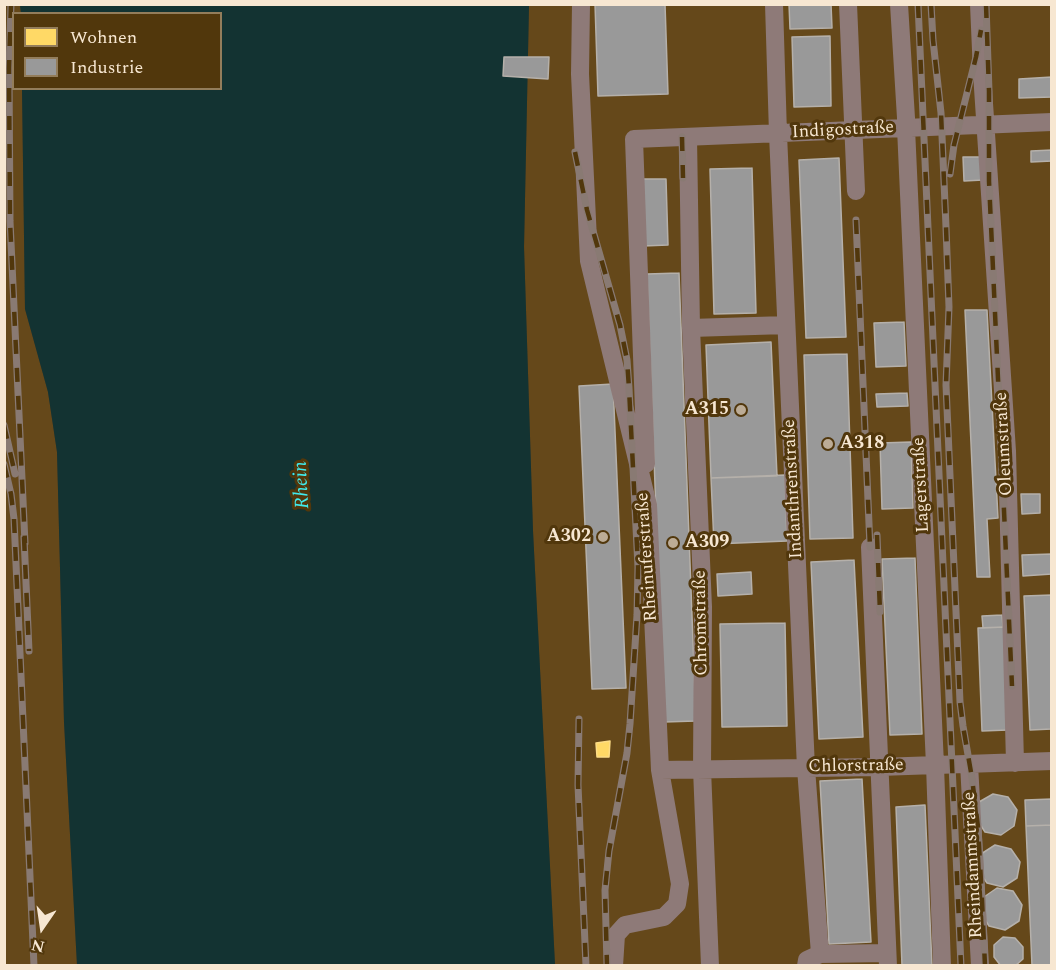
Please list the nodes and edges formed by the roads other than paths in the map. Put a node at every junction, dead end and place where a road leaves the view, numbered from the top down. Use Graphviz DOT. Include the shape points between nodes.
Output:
graph roads {
  1 [pos="581,4"];
  2 [pos="774,4"];
  3 [pos="848,4"];
  4 [pos="899,4"];
  5 [pos="979,4"];
  6 [pos="1052,122"];
  7 [pos="985,126"];
  8 [pos="906,128"];
  9 [pos="854,130"];
  10 [pos="778,134"];
  11 [pos="688,137"];
  12 [pos="856,191"];
  13 [pos="786,325"];
  14 [pos="692,328"];
  15 [pos="648,505"];
  16 [pos="870,547"];
  17 [pos="1052,761"];
  18 [pos="1015,763"];
  19 [pos="969,764"];
  20 [pos="935,765"];
  21 [pos="879,767"];
  22 [pos="806,768"];
  23 [pos="702,769"];
  24 [pos="660,770"];
  25 [pos="888,959"];
  26 [pos="813,960"];
  27 [pos="614,966"];
  28 [pos="710,966"];
  29 [pos="942,966"];
  30 [pos="980,966"];
  1 -- 15 [label="street, Rheinuferstraße" via="580,74 589,261"];
  2 -- 10 [label="street, Indanthrenstraße"];
  3 -- 9 [label="street"];
  4 -- 8 [label="street, Lagerstraße"];
  5 -- 7 [label="street, Oleumstraße"];
  6 -- 7 [label="street, Indigostraße"];
  7 -- 8 [label="street, Indigostraße"];
  7 -- 18 [label="street, Oleumstraße" via="1007,451"];
  8 -- 9 [label="street, Indigostraße"];
  8 -- 20 [label="street, Lagerstraße"];
  9 -- 10 [label="street, Indigostraße"];
  9 -- 12 [label="street"];
  10 -- 11 [label="street, Indigostraße"];
  10 -- 13 [label="street, Indanthrenstraße"];
  11 -- 14 [label="street, Chromstraße"];
  11 -- 15 [label="street, Indigostraße" via="634,139"];
  13 -- 14 [label="street"];
  13 -- 22 [label="street, Indanthrenstraße"];
  14 -- 23 [label="street, Chromstraße" via="703,607"];
  15 -- 24 [label="street, Rheinuferstraße"];
  16 -- 21 [label="street"];
  17 -- 18 [label="street, Chlorstraße"];
  18 -- 19 [label="street, Chlorstraße"];
  19 -- 20 [label="street, Chlorstraße"];
  19 -- 30 [label="street, Rheindammstraße"];
  20 -- 21 [label="street, Chlorstraße"];
  20 -- 29 [label="street, Lagerstraße"];
  21 -- 22 [label="street, Chlorstraße"];
  21 -- 25 [label="street"];
  22 -- 23 [label="street, Chlorstraße"];
  22 -- 26 [label="street, Indanthrenstraße"];
  23 -- 24 [label="street, Chlorstraße"];
  23 -- 28 [label="street, Chromstraße"];
  24 -- 27 [label="street, Rheinuferstraße" via="680,884 677,904 664,917 625,925 616,935"];
  25 -- 26 [label="street"];
}
